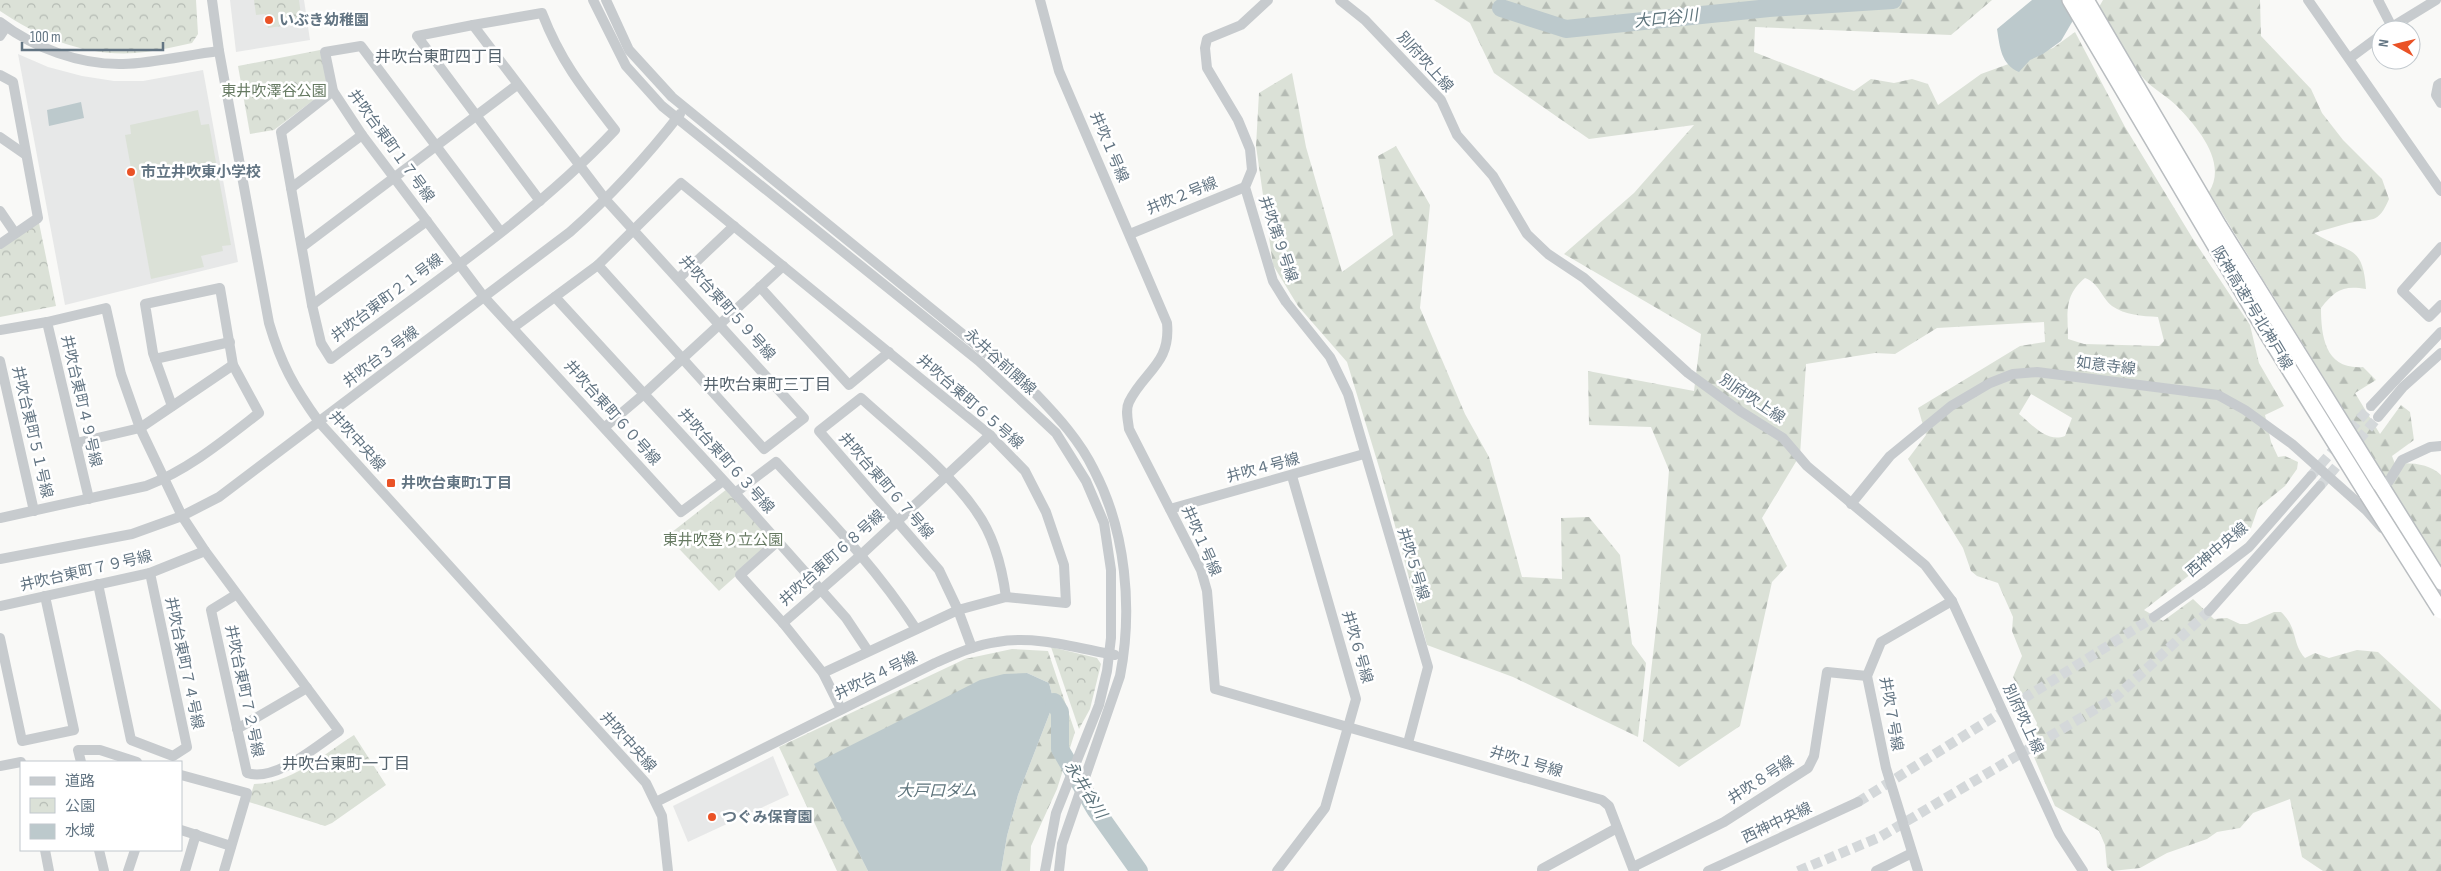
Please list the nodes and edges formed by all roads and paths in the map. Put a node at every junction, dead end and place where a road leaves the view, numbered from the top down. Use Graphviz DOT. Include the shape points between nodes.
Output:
graph roads {
  1 [pos="212,0"];
  2 [pos="593,0"];
  3 [pos="606,0"];
  4 [pos="1040,0"];
  5 [pos="1268,0"];
  6 [pos="1340,0"];
  7 [pos="2070,0"];
  8 [pos="2086,0"];
  9 [pos="2308,0"];
  10 [pos="2378,0"];
  11 [pos="2436,0"];
  12 [pos="2386,20"];
  13 [pos="2402,20"];
  14 [pos="473,25"];
  15 [pos="2,28"];
  16 [pos="2371,42"];
  17 [pos="218,51"];
  18 [pos="2350,58"];
  19 [pos="0,75"];
  20 [pos="2441,83"];
  21 [pos="517,85"];
  22 [pos="2130,89"];
  23 [pos="333,90"];
  24 [pos="2441,103"];
  25 [pos="686,108"];
  26 [pos="476,116"];
  27 [pos="677,119"];
  28 [pos="362,135"];
  29 [pos="0,137"];
  30 [pos="435,146"];
  31 [pos="26,155"];
  32 [pos="579,168"];
  33 [pos="394,178"];
  34 [pos="1245,187"];
  35 [pos="292,188"];
  36 [pos="2441,190"];
  37 [pos="606,200"];
  38 [pos="540,201"];
  39 [pos="0,211"];
  40 [pos="427,221"];
  41 [pos="734,226"];
  42 [pos="635,230"];
  43 [pos="500,231"];
  44 [pos="15,233"];
  45 [pos="1130,234"];
  46 [pos="0,244"];
  47 [pos="302,247"];
  48 [pos="2441,247"];
  49 [pos="459,263"];
  50 [pos="598,265"];
  51 [pos="783,266"];
  52 [pos="680,278"];
  53 [pos="760,287"];
  54 [pos="484,297"];
  55 [pos="555,297"];
  56 [pos="312,305"];
  57 [pos="2441,306"];
  58 [pos="47,322"];
  59 [pos="721,323"];
  60 [pos="514,327"];
  61 [pos="0,330"];
  62 [pos="2441,332"];
  63 [pos="230,342"];
  64 [pos="889,352"];
  65 [pos="2441,353"];
  66 [pos="155,359"];
  67 [pos="682,359"];
  68 [pos="0,361"];
  69 [pos="233,365"];
  70 [pos="644,394"];
  71 [pos="1348,394"];
  72 [pos="172,406"];
  73 [pos="2371,406"];
  74 [pos="2378,417"];
  75 [pos="319,422"];
  76 [pos="605,427"];
  77 [pos="140,428"];
  78 [pos="990,435"];
  79 [pos="76,443"];
  80 [pos="2441,446"];
  81 [pos="1364,454"];
  82 [pos="946,476"];
  83 [pos="1292,476"];
  84 [pos="2311,476"];
  85 [pos="164,479"];
  86 [pos="723,480"];
  87 [pos="2389,481"];
  88 [pos="2320,486"];
  89 [pos="735,493"];
  90 [pos="89,499"];
  91 [pos="1851,504"];
  92 [pos="1170,509"];
  93 [pos="34,511"];
  94 [pos="182,516"];
  95 [pos="0,518"];
  96 [pos="898,520"];
  97 [pos="778,542"];
  98 [pos="206,551"];
  99 [pos="862,554"];
  100 [pos="0,560"];
  101 [pos="150,573"];
  102 [pos="2441,582"];
  103 [pos="98,584"];
  104 [pos="820,589"];
  105 [pos="237,594"];
  106 [pos="2441,594"];
  107 [pos="45,596"];
  108 [pos="1006,597"];
  109 [pos="1952,601"];
  110 [pos="0,606"];
  111 [pos="958,610"];
  112 [pos="2209,611"];
  113 [pos="2441,611"];
  114 [pos="2154,616"];
  115 [pos="783,623"];
  116 [pos="916,629"];
  117 [pos="0,638"];
  118 [pos="972,648"];
  119 [pos="868,651"];
  120 [pos="1109,654"];
  121 [pos="1124,656"];
  122 [pos="823,673"];
  123 [pos="1867,676"];
  124 [pos="307,688"];
  125 [pos="841,709"];
  126 [pos="1349,727"];
  127 [pos="237,729"];
  128 [pos="1408,743"];
  129 [pos="81,761"];
  130 [pos="134,761"];
  131 [pos="20,762"];
  132 [pos="0,766"];
  133 [pos="182,775"];
  134 [pos="656,802"];
  135 [pos="1858,802"];
  136 [pos="1617,828"];
  137 [pos="182,830"];
  138 [pos="196,834"];
  139 [pos="231,846"];
  140 [pos="45,851"];
  141 [pos="100,851"];
  142 [pos="135,851"];
  143 [pos="1912,853"];
  144 [pos="1634,869"];
  145 [pos="49,871"];
  146 [pos="104,871"];
  147 [pos="128,871"];
  148 [pos="185,871"];
  149 [pos="224,871"];
  150 [pos="668,871"];
  151 [pos="1045,871"];
  152 [pos="1059,871"];
  153 [pos="1277,871"];
  154 [pos="1542,871"];
  155 [pos="1708,871"];
  156 [pos="1876,871"];
  157 [pos="1918,871"];
  158 [pos="2082,871"];
  1 -- 17 [label="street, 井吹中央線"];
  2 -- 27 [label="street, 永井谷前開線" via="626,66"];
  3 -- 25 [label="street, 永井谷前開線" via="629,50"];
  4 -- 45 [label="street, 井吹１号線" via="1060,71"];
  5 -- 34 [label="street, 井吹第９号線" via="1241,24 1207,39 1205,48 1207,68 1238,120 1250,149 1252,170"];
  6 -- 91 [label="street, 別府吹上線" via="1365,20 1442,100 1458,135 1492,176 1534,241 1584,278 1688,373 1783,438 1807,466"];
  7 -- 22 [label="highway, 阪神高速7号北神戸線"];
  8 -- 22 [label="highway, 阪神高速7号北神戸線"];
  9 -- 18 [label="street"];
  10 -- 12 [label="street"];
  11 -- 13 [label="street"];
  14 -- 21 [label="street, 井吹台東町５９号線"];
  14 -- 26 [label="street" via="417,36"];
  14 -- 32 [label="street, 井吹台東町２１号線" via="542,13 572,75 615,130"];
  15 -- 17 [label="street" via="44,48 86,61 123,64"];
  16 -- 18 [label="street"];
  17 -- 75 [label="street, 井吹中央線" via="269,323 292,384"];
  18 -- 36 [label="street"];
  19 -- 31 [label="street" via="13,82"];
  20 -- 24 [label="street" via="2436,95"];
  21 -- 26 [label="street"];
  21 -- 32 [label="street, 井吹台東町５９号線"];
  22 -- 102 [label="highway, 阪神高速7号北神戸線"];
  22 -- 113 [label="highway, 阪神高速7号北神戸線, bridge" via="2268,335"];
  23 -- 28 [label="street, 井吹台東町１７号線"];
  23 -- 30 [label="street, 井吹台東町１７号線" via="325,52 361,46"];
  23 -- 35 [label="street, 井吹台東町２１号線" via="281,132"];
  25 -- 27 [label="street, 井吹台３号線"];
  25 -- 121 [label="street, 永井谷前開線" via="1036,394 1065,425 1094,470 1112,513 1125,572"];
  26 -- 30 [label="street"];
  26 -- 38 [label="street"];
  27 -- 37 [label="street, 井吹台３号線"];
  27 -- 120 [label="street, 永井谷前開線" via="979,361 1056,433 1086,481 1104,523 1112,570"];
  28 -- 33 [label="street, 井吹台東町１７号線"];
  28 -- 35 [label="street"];
  29 -- 31 [label="street"];
  30 -- 33 [label="street"];
  30 -- 43 [label="street, 井吹台東町１７号線"];
  31 -- 44 [label="street" via="38,218"];
  32 -- 37 [label="street, 井吹台東町５９号線"];
  32 -- 38 [label="street, 井吹台東町２１号線"];
  33 -- 40 [label="street, 井吹台東町１７号線"];
  33 -- 47 [label="street"];
  34 -- 45 [label="street, 井吹２号線"];
  34 -- 71 [label="street, 井吹第９号線" via="1273,281 1330,358"];
  35 -- 47 [label="street, 井吹台東町２１号線"];
  37 -- 42 [label="street, 井吹台東町５９号線"];
  37 -- 54 [label="street, 井吹台３号線" via="570,232"];
  38 -- 43 [label="street, 井吹台東町２１号線"];
  39 -- 44 [label="street"];
  40 -- 49 [label="street, 井吹台東町１７号線"];
  40 -- 56 [label="street"];
  41 -- 42 [label="street, 井吹台東町６５号線" via="681,183"];
  41 -- 51 [label="street, 井吹台東町６５号線"];
  41 -- 52 [label="street"];
  42 -- 50 [label="street"];
  42 -- 52 [label="street, 井吹台東町５９号線"];
  43 -- 49 [label="street, 井吹台東町２１号線"];
  44 -- 46 [label="street"];
  45 -- 92 [label="street, 井吹１号線" via="1167,323 1168,336 1163,355 1129,402 1129,429"];
  47 -- 56 [label="street, 井吹台東町２１号線"];
  48 -- 57 [label="street" via="2402,291 2429,317"];
  49 -- 54 [label="street, 井吹台東町１７号線"];
  49 -- 56 [label="street, 井吹台東町２１号線" via="331,359 321,343"];
  50 -- 55 [label="street"];
  50 -- 67 [label="street, 井吹台東町５９号線"];
  51 -- 53 [label="street"];
  51 -- 64 [label="street, 井吹台東町６５号線"];
  52 -- 59 [label="street, 井吹台東町５９号線"];
  53 -- 59 [label="street"];
  53 -- 64 [label="street" via="849,385"];
  54 -- 60 [label="street, 井吹台東町６０号線"];
  54 -- 75 [label="street, 井吹台３号線"];
  55 -- 60 [label="street"];
  55 -- 70 [label="street, 井吹台東町６３号線"];
  58 -- 61 [label="street"];
  58 -- 77 [label="street, 井吹台東町４９号線" via="106,308 121,374"];
  58 -- 79 [label="street, 井吹台東町４９号線"];
  59 -- 67 [label="street"];
  59 -- 67 [label="street, 井吹台東町５９号線" via="804,418 764,449"];
  60 -- 76 [label="street, 井吹台東町６０号線"];
  62 -- 73 [label="street"];
  63 -- 66 [label="street"];
  63 -- 66 [label="street" via="220,288 145,304"];
  63 -- 69 [label="street"];
  64 -- 78 [label="street, 井吹台東町６５号線"];
  65 -- 74 [label="street"];
  66 -- 72 [label="street"];
  67 -- 70 [label="street"];
  68 -- 93 [label="street, 井吹台東町５１号線"];
  69 -- 72 [label="street"];
  69 -- 85 [label="street" via="259,414 196,461"];
  70 -- 76 [label="street"];
  70 -- 86 [label="street, 井吹台東町６３号線"];
  71 -- 81 [label="street, 井吹５号線"];
  72 -- 77 [label="street"];
  75 -- 94 [label="street, 井吹台３号線" via="221,496"];
  75 -- 134 [label="street, 井吹中央線" via="646,783"];
  76 -- 86 [label="street, 井吹台東町６０号線" via="681,512"];
  77 -- 79 [label="street"];
  77 -- 85 [label="street, 井吹台東町４９号線"];
  78 -- 82 [label="street, 井吹台東町６８号線"];
  78 -- 108 [label="street, 井吹台東町６５号線" via="1024,471 1046,512 1064,565 1066,604"];
  79 -- 90 [label="street, 井吹台東町４９号線"];
  80 -- 87 [label="street" via="2430,447 2402,460"];
  81 -- 83 [label="street, 井吹４号線"];
  81 -- 128 [label="street, 井吹５号線" via="1428,667"];
  82 -- 96 [label="street, 井吹台東町６８号線"];
  82 -- 96 [label="street, 井吹台東町６７号線" via="861,398 818,431"];
  82 -- 108 [label="street, 井吹台東町６７号線" via="976,511 992,540"];
  83 -- 92 [label="street, 井吹４号線"];
  83 -- 126 [label="street, 井吹６号線" via="1356,699"];
  84 -- 114 [label="street, 西神中央線" via="2249,547"];
  85 -- 90 [label="street"];
  85 -- 94 [label="street, 井吹台東町４９号線"];
  86 -- 89 [label="street, 井吹台東町６３号線"];
  88 -- 112 [label="street, 西神中央線"];
  89 -- 97 [label="street, 井吹台東町６３号線"];
  89 -- 99 [label="street" via="776,462"];
  90 -- 93 [label="street"];
  91 -- 106 [label="street, 如意寺線" via="1890,456 1950,406 2012,374 2037,372 2218,395 2292,444 2366,510"];
  91 -- 109 [label="street, 別府吹上線" via="1925,565"];
  92 -- 126 [label="street, 井吹１号線" via="1205,584 1215,689"];
  93 -- 95 [label="street"];
  94 -- 98 [label="street, 井吹台東町７２号線"];
  94 -- 100 [label="street, 井吹台３号線" via="132,534"];
  96 -- 99 [label="street, 井吹台東町６８号線"];
  96 -- 111 [label="street, 井吹台東町６７号線" via="939,570"];
  97 -- 104 [label="street, 井吹台東町６３号線"];
  97 -- 115 [label="street" via="740,575"];
  98 -- 101 [label="street, 井吹台東町７９号線"];
  98 -- 105 [label="street, 井吹台東町７２号線"];
  99 -- 104 [label="street, 井吹台東町６８号線"];
  99 -- 116 [label="street" via="892,591"];
  101 -- 103 [label="street, 井吹台東町７９号線"];
  101 -- 103 [label="street, 井吹台東町７４号線" via="186,747 173,756 131,740"];
  103 -- 107 [label="street, 井吹台東町７９号線"];
  104 -- 115 [label="street, 井吹台東町６８号線"];
  104 -- 119 [label="street, 井吹台東町６３号線" via="846,618"];
  105 -- 124 [label="street, 井吹台東町７２号線"];
  105 -- 127 [label="street, 井吹台東町７２号線" via="211,610"];
  107 -- 110 [label="street, 井吹台東町７９号線"];
  107 -- 117 [label="street" via="74,730 22,741"];
  108 -- 111 [label="street, 井吹台東町６５号線"];
  109 -- 123 [label="street, 井吹７号線" via="1881,642"];
  109 -- 158 [label="street, 別府吹上線" via="2059,834"];
  111 -- 116 [label="street, 井吹台東町６５号線"];
  111 -- 118 [label="street, 井吹台東町６７号線"];
  115 -- 122 [label="street"];
  116 -- 119 [label="street, 井吹台東町６５号線"];
  118 -- 120 [label="street, 井吹台４号線" via="998,641 1029,640"];
  118 -- 125 [label="street, 井吹台４号線"];
  119 -- 122 [label="street, 井吹台東町６５号線"];
  120 -- 121 [label="street, 井吹台４号線"];
  120 -- 151 [label="street, 永井谷前開線" via="1099,705 1056,813"];
  121 -- 152 [label="street, 永井谷前開線" via="1062,844"];
  122 -- 125 [label="street"];
  123 -- 143 [label="street, 井吹７号線" via="1886,768"];
  123 -- 144 [label="street, 井吹８号線" via="1827,672 1814,756 1808,768 1724,822"];
  124 -- 127 [label="street"];
  124 -- 127 [label="street, 井吹台東町７２号線" via="339,731 277,772 255,776 246,773"];
  125 -- 134 [label="street, 井吹台４号線"];
  126 -- 128 [label="street, 井吹１号線"];
  126 -- 153 [label="street, 井吹６号線" via="1325,808"];
  128 -- 136 [label="street, 井吹１号線" via="1602,800 1609,806"];
  129 -- 130 [label="street" via="78,750 100,750"];
  131 -- 132 [label="street"];
  133 -- 139 [label="street" via="247,793"];
  134 -- 150 [label="street, 井吹中央線" via="662,816"];
  135 -- 155 [label="street, 西神中央線"];
  136 -- 144 [label="street, 井吹１号線"];
  136 -- 154 [label="street"];
  137 -- 138 [label="street"];
  138 -- 139 [label="street"];
  138 -- 148 [label="street"];
  139 -- 149 [label="street"];
  140 -- 145 [label="street"];
  141 -- 146 [label="street"];
  142 -- 147 [label="street"];
  143 -- 156 [label="street"];
  143 -- 157 [label="street, 井吹７号線"];
}
